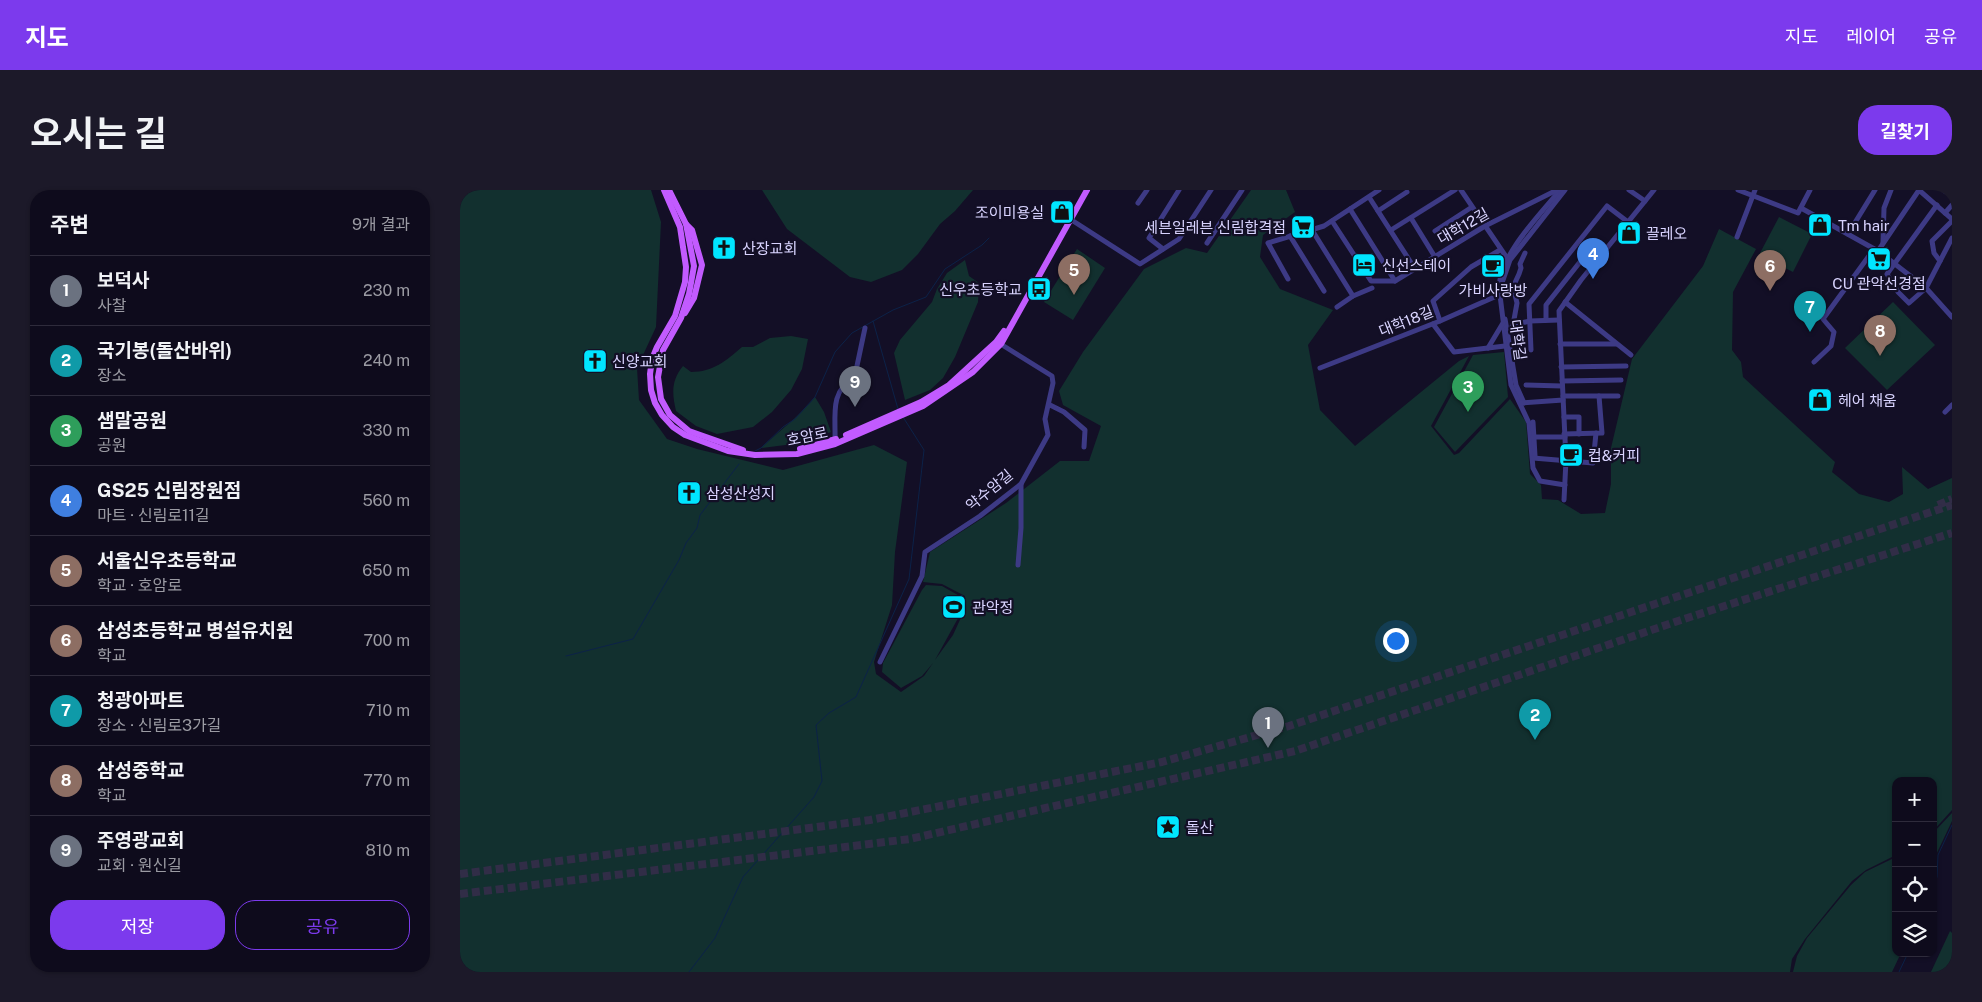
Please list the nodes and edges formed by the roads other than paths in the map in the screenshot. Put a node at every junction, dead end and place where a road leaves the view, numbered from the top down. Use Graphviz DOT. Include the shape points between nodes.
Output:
graph roads {
  1 [pos="664,190"];
  2 [pos="669,190"];
  3 [pos="1083,190"];
  4 [pos="1087,190"];
  5 [pos="1146,190"];
  6 [pos="1180,190"];
  7 [pos="1211,190"];
  8 [pos="1242,190"];
  9 [pos="1379,190"];
  10 [pos="1454,190"];
  11 [pos="1461,190"];
  12 [pos="1558,190"];
  13 [pos="1565,190"];
  14 [pos="1629,190"];
  15 [pos="1654,190"];
  16 [pos="1738,190"];
  17 [pos="1755,190"];
  18 [pos="1810,190"];
  19 [pos="1875,190"];
  20 [pos="1891,190"];
  21 [pos="1920,190"];
  22 [pos="1943,190"];
  23 [pos="1408,191"];
  24 [pos="1752,196"];
  25 [pos="1952,196"];
  26 [pos="1369,197"];
  27 [pos="1645,201"];
  28 [pos="1138,203"];
  29 [pos="1937,205"];
  30 [pos="1952,205"];
  31 [pos="1472,207"];
  32 [pos="1801,208"];
  33 [pos="1350,209"];
  34 [pos="1378,211"];
  35 [pos="1945,213"];
  36 [pos="1411,218"];
  37 [pos="1070,219"];
  38 [pos="1952,220"];
  39 [pos="1332,221"];
  40 [pos="1628,222"];
  41 [pos="686,224"];
  42 [pos="1485,226"];
  43 [pos="1312,230"];
  44 [pos="1391,230"];
  45 [pos="1435,230"];
  46 [pos="1848,234"];
  47 [pos="1290,236"];
  48 [pos="1737,237"];
  49 [pos="1952,238"];
  50 [pos="1206,243"];
  51 [pos="1883,244"];
  52 [pos="1163,249"];
  53 [pos="1500,250"];
  54 [pos="1876,250"];
  55 [pos="1525,253"];
  56 [pos="1601,256"];
  57 [pos="1435,257"];
  58 [pos="1508,259"];
  59 [pos="1940,261"];
  60 [pos="1895,264"];
  61 [pos="702,265"];
  62 [pos="694,266"];
  63 [pos="686,267"];
  64 [pos="1414,269"];
  65 [pos="1288,279"];
  66 [pos="1395,281"];
  67 [pos="1372,288"];
  68 [pos="1926,288"];
  69 [pos="1324,291"];
  70 [pos="1499,295"];
  71 [pos="1353,296"];
  72 [pos="1565,302"];
  73 [pos="1337,306"];
  74 [pos="1952,317"];
  75 [pos="681,318"];
  76 [pos="1546,320"];
  77 [pos="1559,320"];
  78 [pos="1440,321"];
  79 [pos="1504,321"];
  80 [pos="1530,321"];
  81 [pos="1432,324"];
  82 [pos="1513,325"];
  83 [pos="865,328"];
  84 [pos="1506,336"];
  85 [pos="999,343"];
  86 [pos="1560,344"];
  87 [pos="1616,344"];
  88 [pos="1505,346"];
  89 [pos="1488,348"];
  90 [pos="1531,350"];
  91 [pos="1631,355"];
  92 [pos="1814,362"];
  93 [pos="1626,366"];
  94 [pos="1561,367"];
  95 [pos="1320,368"];
  96 [pos="1621,380"];
  97 [pos="1562,383"];
  98 [pos="1526,385"];
  99 [pos="1599,396"];
  100 [pos="1618,396"];
  101 [pos="1563,398"];
  102 [pos="1522,402"];
  103 [pos="1050,405"];
  104 [pos="1952,405"];
  105 [pos="1945,412"];
  106 [pos="1564,417"];
  107 [pos="1596,433"];
  108 [pos="1579,434"];
  109 [pos="1565,435"];
  110 [pos="1533,437"];
  111 [pos="835,441"];
  112 [pos="1084,447"];
  113 [pos="1534,458"];
  114 [pos="1566,460"];
  115 [pos="1021,484"];
  116 [pos="1565,484"];
  117 [pos="1564,500"];
  118 [pos="1018,565"];
  119 [pos="880,662"];
  1 -- 63 [label="main road, 호암로" via="680,227"];
  2 -- 41 [label="main road"];
  3 -- 85 [label="main road"];
  4 -- 37 [label="main road, 호암로"];
  5 -- 28 [label="street"];
  6 -- 52 [label="street" via="1149,238"];
  7 -- 52 [label="street" via="1179,239"];
  8 -- 50 [label="street"];
  9 -- 26 [label="street"];
  10 -- 36 [label="street"];
  11 -- 31 [label="street"];
  12 -- 42 [label="street, 대학12길"];
  12 -- 58 [label="street, 대학길"];
  13 -- 58 [label="street"];
  14 -- 27 [label="street"];
  15 -- 27 [label="street"];
  16 -- 24 [label="street"];
  17 -- 24 [label="street"];
  18 -- 32 [label="street"];
  19 -- 46 [label="street"];
  20 -- 51 [label="street" via="1884,208"];
  21 -- 29 [label="street"];
  21 -- 51 [label="street"];
  22 -- 25 [label="street"];
  23 -- 34 [label="street"];
  24 -- 32 [label="street" via="1798,213"];
  24 -- 48 [label="street"];
  26 -- 33 [label="street"];
  26 -- 34 [label="street"];
  27 -- 40 [label="street"];
  29 -- 35 [label="street"];
  29 -- 60 [label="street"];
  30 -- 35 [label="street"];
  31 -- 42 [label="street"];
  31 -- 45 [label="street"];
  32 -- 46 [label="street"];
  33 -- 39 [label="street"];
  33 -- 66 [label="street"];
  34 -- 44 [label="street"];
  35 -- 38 [label="street"];
  36 -- 44 [label="street"];
  36 -- 57 [label="street, 대학12길"];
  37 -- 52 [label="street" via="1140,264"];
  37 -- 85 [label="main road, 호암로"];
  38 -- 59 [label="street" via="1932,242"];
  39 -- 43 [label="street"];
  39 -- 66 [label="street" via="1371,281"];
  40 -- 56 [label="street"];
  40 -- 80 [label="street" via="1608,206 1529,304"];
  41 -- 61 [label="main road" via="692,230"];
  41 -- 62 [label="main road"];
  42 -- 53 [label="street"];
  42 -- 57 [label="street, 대학12길"];
  43 -- 47 [label="street"];
  43 -- 71 [label="street"];
  44 -- 64 [label="street"];
  46 -- 54 [label="street"];
  47 -- 65 [label="street" via="1268,243"];
  47 -- 69 [label="street"];
  49 -- 59 [label="street"];
  51 -- 54 [label="street"];
  53 -- 58 [label="street"];
  53 -- 78 [label="street" via="1471,267 1433,301"];
  54 -- 60 [label="street"];
  54 -- 92 [label="street" via="1823,319 1834,332 1831,346"];
  55 -- 82 [label="street" via="1513,287 1517,303"];
  56 -- 72 [label="street"];
  56 -- 76 [label="street" via="1591,248 1546,305"];
  57 -- 64 [label="street, 대학12길"];
  58 -- 70 [label="street, 대학길" via="1499,277"];
  58 -- 79 [label="street" via="1502,279"];
  59 -- 68 [label="street"];
  60 -- 68 [label="street"];
  60 -- 68 [label="street" via="1888,274 1909,303"];
  61 -- 62 [label="main road"];
  61 -- 75 [label="main road" via="694,298"];
  62 -- 63 [label="main road"];
  62 -- 75 [label="main road"];
  63 -- 111 [label="main road, 호암로" via="675,316 657,347 650,374 651,390 662,415 685,435 739,453 797,454"];
  64 -- 66 [label="street, 대학12길"];
  67 -- 71 [label="street"];
  68 -- 74 [label="street"];
  70 -- 78 [label="street, 대학18길"];
  70 -- 79 [label="street, 대학길"];
  71 -- 73 [label="street"];
  72 -- 77 [label="street" via="1559,311"];
  72 -- 87 [label="street"];
  75 -- 111 [label="main road" via="663,350 658,377 661,398 676,422 689,431 740,450 755,452 797,450"];
  76 -- 77 [label="street"];
  76 -- 80 [label="street"];
  77 -- 86 [label="street"];
  78 -- 81 [label="street, 대학18길"];
  79 -- 84 [label="street, 대학길"];
  79 -- 89 [label="street"];
  80 -- 82 [label="street"];
  80 -- 90 [label="street"];
  81 -- 89 [label="street" via="1454,352"];
  81 -- 95 [label="street, 대학18길"];
  82 -- 84 [label="street"];
  83 -- 111 [label="street" via="854,380 839,390 836,397"];
  84 -- 88 [label="street, 대학길"];
  84 -- 102 [label="street"];
  85 -- 103 [label="street, 약수암길" via="1052,376"];
  85 -- 111 [label="main road" via="949,385 921,402"];
  85 -- 111 [label="main road, 호암로" via="973,372 923,406"];
  86 -- 87 [label="street"];
  86 -- 94 [label="street"];
  87 -- 91 [label="street"];
  88 -- 89 [label="street"];
  88 -- 102 [label="street, 대학길" via="1512,385"];
  93 -- 94 [label="street"];
  94 -- 97 [label="street"];
  96 -- 97 [label="street"];
  97 -- 98 [label="street"];
  97 -- 101 [label="street"];
  99 -- 100 [label="street"];
  99 -- 101 [label="street"];
  99 -- 107 [label="street" via="1602,433"];
  101 -- 102 [label="street"];
  101 -- 106 [label="street"];
  102 -- 110 [label="street, 대학길"];
  103 -- 112 [label="street" via="1081,425 1085,430"];
  103 -- 115 [label="street, 약수암길" via="1045,420 1048,436"];
  104 -- 105 [label="street"];
  106 -- 108 [label="street" via="1579,417"];
  106 -- 109 [label="street"];
  107 -- 108 [label="street"];
  107 -- 114 [label="street" via="1593,463"];
  108 -- 109 [label="street"];
  109 -- 110 [label="street"];
  109 -- 114 [label="street"];
  110 -- 113 [label="street, 대학길"];
  113 -- 114 [label="street"];
  113 -- 116 [label="street" via="1542,478"];
  114 -- 116 [label="street"];
  115 -- 118 [label="street"];
  115 -- 119 [label="street, 약수암길" via="925,552 922,576"];
  116 -- 117 [label="street"];
}
